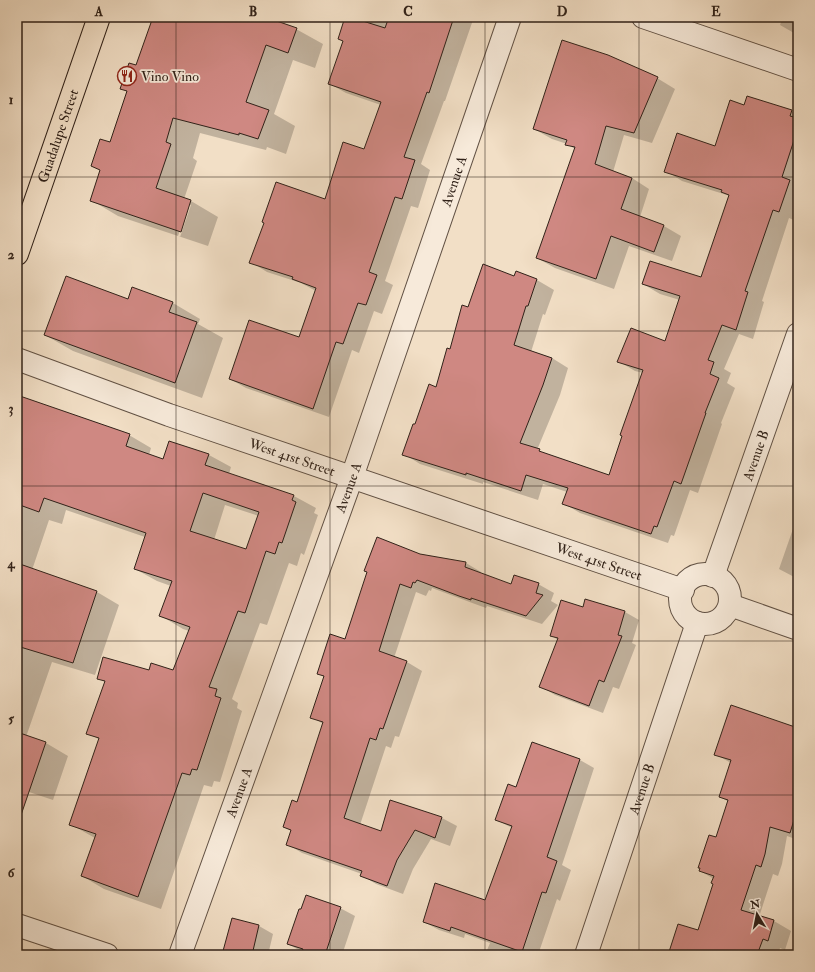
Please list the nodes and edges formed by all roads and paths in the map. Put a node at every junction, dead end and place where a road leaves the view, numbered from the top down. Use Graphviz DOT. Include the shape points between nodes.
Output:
graph roads {
  1 [pos="99,17"];
  2 [pos="510,17"];
  3 [pos="643,17"];
  4 [pos="798,70"];
  5 [pos="17,254"];
  6 [pos="798,334"];
  7 [pos="17,359"];
  8 [pos="352,477"];
  9 [pos="713,576"];
  10 [pos="682,590"];
  11 [pos="730,605"];
  12 [pos="697,623"];
  13 [pos="798,628"];
  14 [pos="17,925"];
  15 [pos="107,955"];
  16 [pos="180,955"];
  17 [pos="586,955"];
  1 -- 5 [label="main road, Guadalupe Street"];
  2 -- 8 [label="street, Avenue A"];
  3 -- 4 [label="street"];
  6 -- 9 [label="street, Avenue B"];
  7 -- 8 [label="street, West 41st Street" via="169,415"];
  8 -- 10 [label="street, West 41st Street"];
  8 -- 16 [label="street, Avenue A"];
  9 -- 10 [label="street" via="692,578"];
  9 -- 11 [label="street" via="729,591"];
  10 -- 12 [label="street" via="681,605 684,613"];
  11 -- 12 [label="street" via="721,619 713,623"];
  11 -- 13 [label="street"];
  12 -- 17 [label="street, Avenue B"];
  14 -- 15 [label="street"];
}
